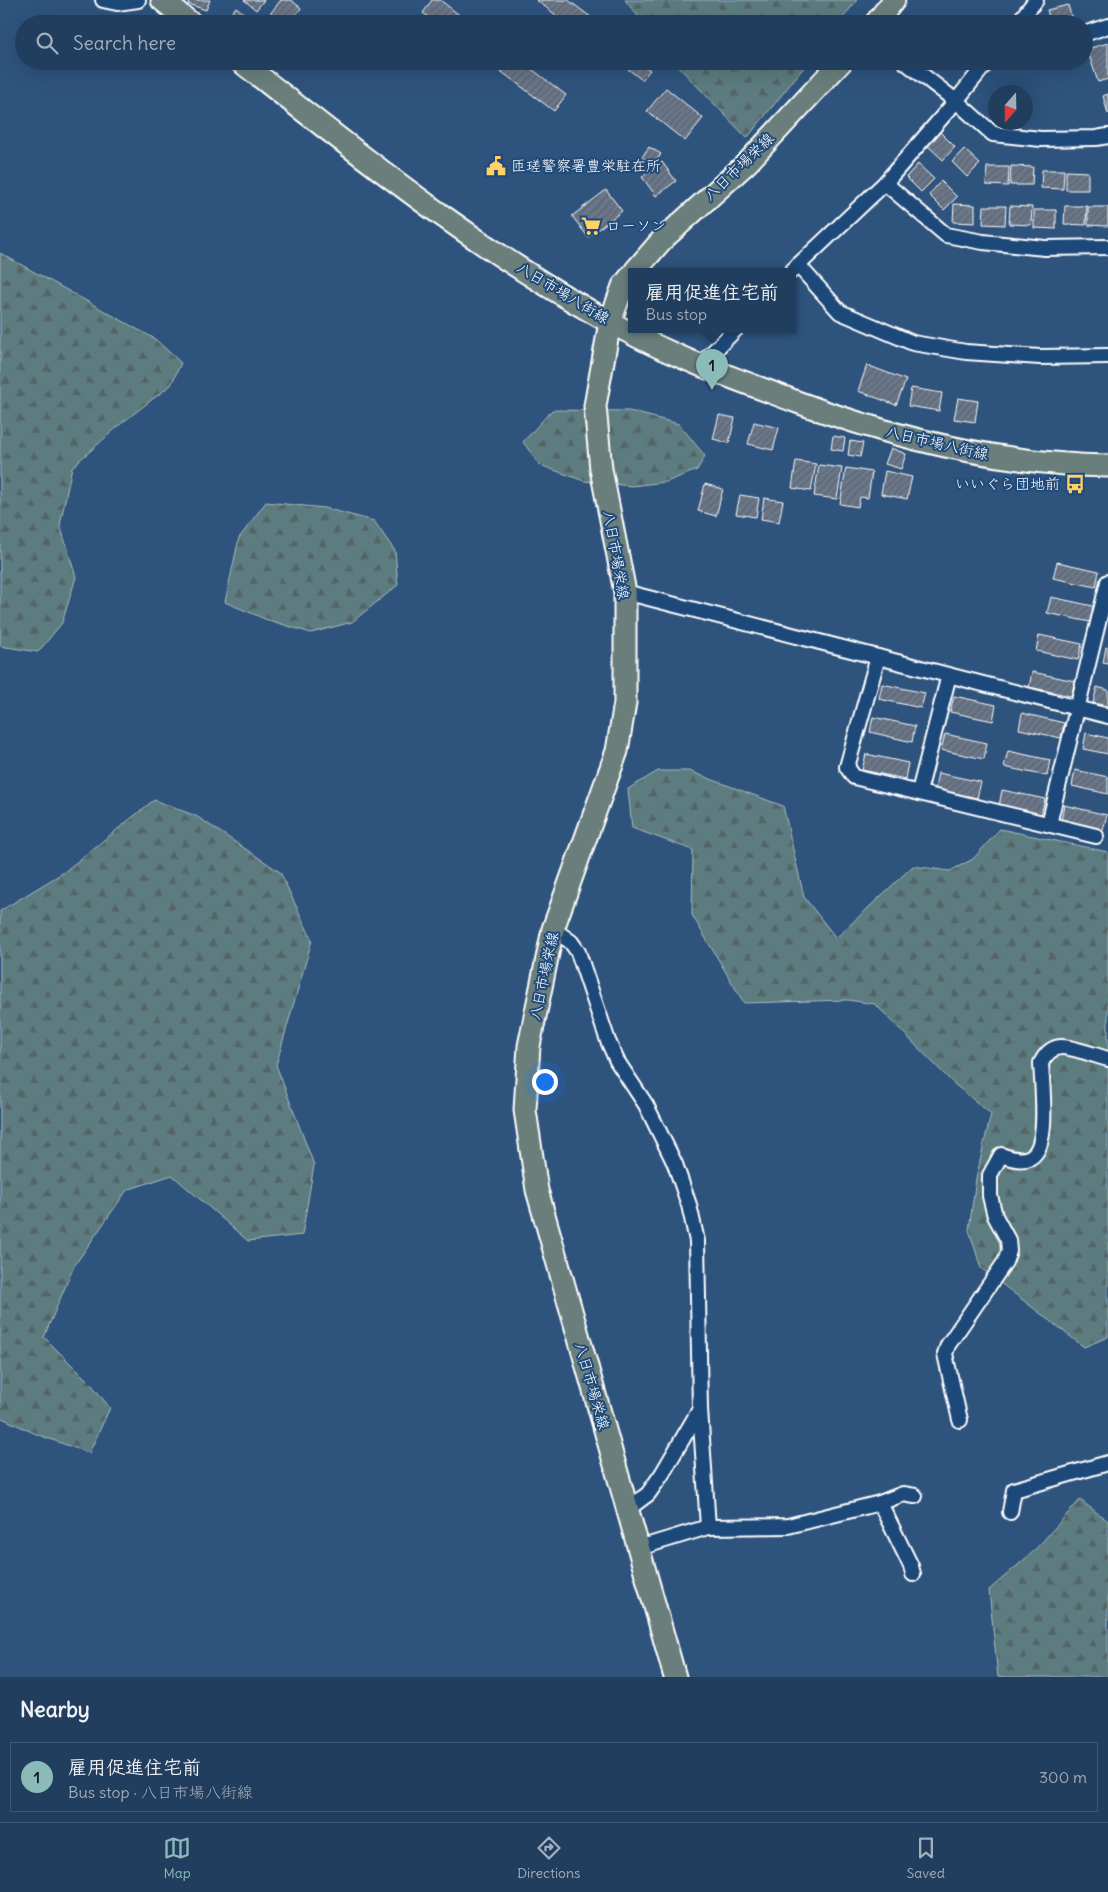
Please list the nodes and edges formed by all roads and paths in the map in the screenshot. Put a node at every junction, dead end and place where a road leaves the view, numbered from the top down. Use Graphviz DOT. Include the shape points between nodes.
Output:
graph roads {
  1 [pos="103,0"];
  2 [pos="138,0"];
  3 [pos="162,0"];
  4 [pos="894,0"];
  5 [pos="1036,0"];
  6 [pos="181,15"];
  7 [pos="882,15"];
  8 [pos="1026,15"];
  9 [pos="1108,26"];
  10 [pos="1093,31"];
  11 [pos="251,70"];
  12 [pos="834,70"];
  13 [pos="916,70"];
  14 [pos="981,70"];
  15 [pos="956,101"];
  16 [pos="1108,136"];
  17 [pos="885,183"];
  18 [pos="1108,246"];
  19 [pos="638,268"];
  20 [pos="795,268"];
  21 [pos="796,269"];
  22 [pos="628,280"];
  23 [pos="610,322"];
  24 [pos="628,331"];
  25 [pos="633,333"];
  26 [pos="732,333"];
  27 [pos="1108,356"];
  28 [pos="700,365"];
  29 [pos="1108,466"];
  30 [pos="1108,582"];
  31 [pos="625,592"];
  32 [pos="878,657"];
  33 [pos="949,675"];
  34 [pos="1078,708"];
  35 [pos="1108,716"];
  36 [pos="919,792"];
  37 [pos="1049,824"];
  38 [pos="1096,836"];
  39 [pos="553,929"];
  40 [pos="1108,1059"];
  41 [pos="700,1409"];
  42 [pos="960,1420"];
  43 [pos="1108,1463"];
  44 [pos="915,1496"];
  45 [pos="880,1502"];
  46 [pos="628,1510"];
  47 [pos="1010,1512"];
  48 [pos="708,1527"];
  49 [pos="639,1548"];
  50 [pos="913,1574"];
  51 [pos="675,1677"];
  1 -- 2 [label="street" via="117,4"];
  3 -- 6 [label="main road"];
  4 -- 7 [label="main road"];
  5 -- 8 [label="street"];
  9 -- 10 [label="street"];
  11 -- 23 [label="main road, 八日市場八街線" via="454,224 545,285"];
  12 -- 19 [label="main road, 八日市場栄線" via="747,163 661,241"];
  13 -- 15 [label="street"];
  14 -- 15 [label="street"];
  15 -- 16 [label="street" via="993,134 1041,139"];
  15 -- 17 [label="street"];
  17 -- 18 [label="street" via="946,235 1045,248"];
  17 -- 20 [label="street"];
  21 -- 27 [label="street" via="840,312 913,343 966,352 1040,357"];
  22 -- 23 [label="main road, 八日市場栄線"];
  23 -- 24 [label="main road, 八日市場八街線"];
  23 -- 31 [label="main road, 八日市場栄線" via="595,420 608,512"];
  25 -- 28 [label="main road, 八日市場八街線"];
  26 -- 28 [label="street"];
  28 -- 29 [label="main road, 八日市場八街線" via="816,409 951,448 1006,458"];
  30 -- 34 [label="street"];
  31 -- 32 [label="street"];
  31 -- 39 [label="main road, 八日市場栄線" via="625,703 617,751"];
  32 -- 33 [label="street"];
  32 -- 36 [label="street" via="848,767 854,777"];
  33 -- 34 [label="street"];
  33 -- 36 [label="street"];
  34 -- 35 [label="street"];
  34 -- 37 [label="street"];
  36 -- 37 [label="street"];
  37 -- 38 [label="street"];
  39 -- 41 [label="street" via="571,942 578,952 617,1061 646,1105 675,1164 689,1205 697,1241"];
  39 -- 46 [label="main road, 八日市場栄線" via="529,1046 525,1110 537,1190"];
  40 -- 42 [label="street" via="1062,1047 1045,1055 1041,1063 1044,1118 1036,1152 1026,1160 1001,1155 990,1175 990,1196 995,1216 1008,1240 1009,1251 945,1354"];
  41 -- 46 [label="street" via="648,1494"];
  41 -- 48 [label="street"];
  43 -- 47 [label="street" via="1014,1490"];
  44 -- 45 [label="street" via="902,1494"];
  45 -- 48 [label="street" via="788,1526"];
  45 -- 50 [label="street"];
  46 -- 49 [label="main road, 八日市場栄線"];
  48 -- 49 [label="street"];
  49 -- 51 [label="main road, 八日市場栄線"];
}
